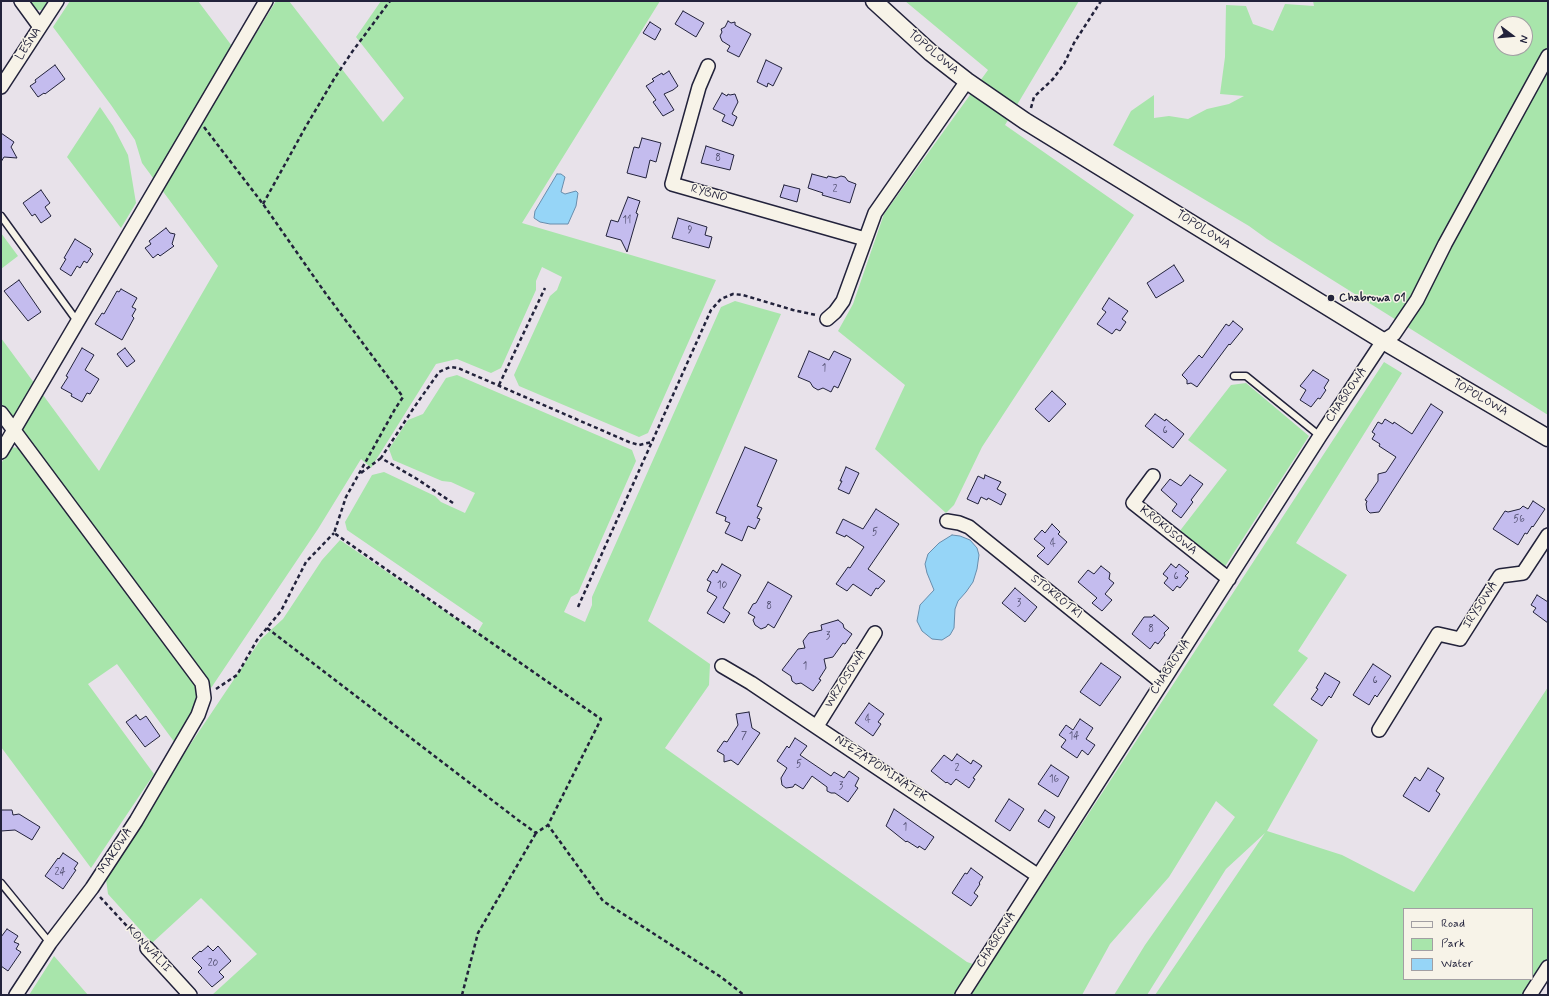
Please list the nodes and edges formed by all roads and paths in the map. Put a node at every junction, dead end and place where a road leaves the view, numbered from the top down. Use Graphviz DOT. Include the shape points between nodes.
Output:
graph roads {
  1 [pos="21,1"];
  2 [pos="57,1"];
  3 [pos="266,1"];
  4 [pos="390,1"];
  5 [pos="874,1"];
  6 [pos="1101,1"];
  7 [pos="40,27"];
  8 [pos="1548,56"];
  9 [pos="708,66"];
  10 [pos="967,81"];
  11 [pos="1,87"];
  12 [pos="197,118"];
  13 [pos="1025,121"];
  14 [pos="264,204"];
  15 [pos="1,216"];
  16 [pos="865,239"];
  17 [pos="545,288"];
  18 [pos="827,319"];
  19 [pos="77,321"];
  20 [pos="1383,341"];
  21 [pos="1234,376"];
  22 [pos="499,385"];
  23 [pos="1,413"];
  24 [pos="14,430"];
  25 [pos="1320,436"];
  26 [pos="1548,438"];
  27 [pos="652,442"];
  28 [pos="1,452"];
  29 [pos="381,458"];
  30 [pos="359,474"];
  31 [pos="1153,476"];
  32 [pos="453,503"];
  33 [pos="947,521"];
  34 [pos="334,532"];
  35 [pos="1548,535"];
  36 [pos="1229,579"];
  37 [pos="578,607"];
  38 [pos="267,628"];
  39 [pos="874,633"];
  40 [pos="722,666"];
  41 [pos="1161,682"];
  42 [pos="204,698"];
  43 [pos="817,726"];
  44 [pos="1379,730"];
  45 [pos="548,825"];
  46 [pos="536,833"];
  47 [pos="1037,875"];
  48 [pos="1,883"];
  49 [pos="105,903"];
  50 [pos="50,943"];
  51 [pos="147,948"];
  52 [pos="1548,967"];
  53 [pos="16,995"];
  54 [pos="190,995"];
  55 [pos="462,995"];
  56 [pos="744,995"];
  57 [pos="962,995"];
  58 [pos="1530,995"];
  1 -- 7 [label="street"];
  2 -- 7 [label="street, LEŚNA"];
  3 -- 12 [label="street"];
  4 -- 14 [label="path" via="334,80"];
  5 -- 10 [label="street, TOPOLOWA" via="931,53"];
  6 -- 13 [label="path" via="1074,43 1064,64 1034,97"];
  7 -- 11 [label="street, LEŚNA"];
  8 -- 20 [label="street, CHABROWA" via="1416,300 1394,334"];
  9 -- 16 [label="street, RYBNO" via="699,87 672,184"];
  10 -- 13 [label="street, TOPOLOWA"];
  10 -- 16 [label="street" via="874,213"];
  12 -- 14 [label="path"];
  12 -- 19 [label="street"];
  13 -- 20 [label="street, TOPOLOWA"];
  14 -- 30 [label="path" via="326,294 403,397"];
  15 -- 19 [label="lane"];
  16 -- 18 [label="street" via="843,301"];
  17 -- 22 [label="path"];
  18 -- 27 [label="path" via="743,295 733,294 721,299 711,310"];
  19 -- 24 [label="street"];
  20 -- 25 [label="street, CHABROWA"];
  20 -- 26 [label="street, TOPOLOWA"];
  21 -- 25 [label="lane" via="1246,376"];
  22 -- 27 [label="path" via="629,442 639,445"];
  22 -- 29 [label="path" via="458,368 450,367 439,372"];
  23 -- 24 [label="street"];
  24 -- 28 [label="street"];
  24 -- 42 [label="street" via="202,684"];
  25 -- 36 [label="street, CHABROWA"];
  27 -- 37 [label="path"];
  29 -- 30 [label="path"];
  29 -- 32 [label="path"];
  30 -- 34 [label="path" via="346,497"];
  31 -- 36 [label="street, KROKUSOWA" via="1133,503"];
  33 -- 41 [label="street, STOKROTKI" via="969,526"];
  34 -- 38 [label="path" via="306,562 282,611"];
  34 -- 45 [label="path" via="601,719"];
  35 -- 44 [label="street, IRYSOWA" via="1523,573 1500,576 1460,639 1438,634"];
  36 -- 41 [label="street, CHABROWA"];
  38 -- 42 [label="path" via="237,675"];
  38 -- 46 [label="path"];
  39 -- 43 [label="street, WRZOSOWA"];
  40 -- 43 [label="street, NIEZAPOMINAJEK"];
  41 -- 47 [label="street, CHABROWA"];
  42 -- 50 [label="street, MAKOWA" via="198,715 136,821 92,888"];
  43 -- 47 [label="street, NIEZAPOMINAJEK"];
  45 -- 46 [label="path"];
  45 -- 56 [label="path" via="603,901 721,977"];
  46 -- 55 [label="path" via="478,933"];
  47 -- 57 [label="street, CHABROWA"];
  48 -- 50 [label="lane"];
  49 -- 51 [label="path, KONWALII"];
  50 -- 53 [label="street, MAKOWA"];
  51 -- 54 [label="street, KONWALII"];
  52 -- 58 [label="street"];
}
